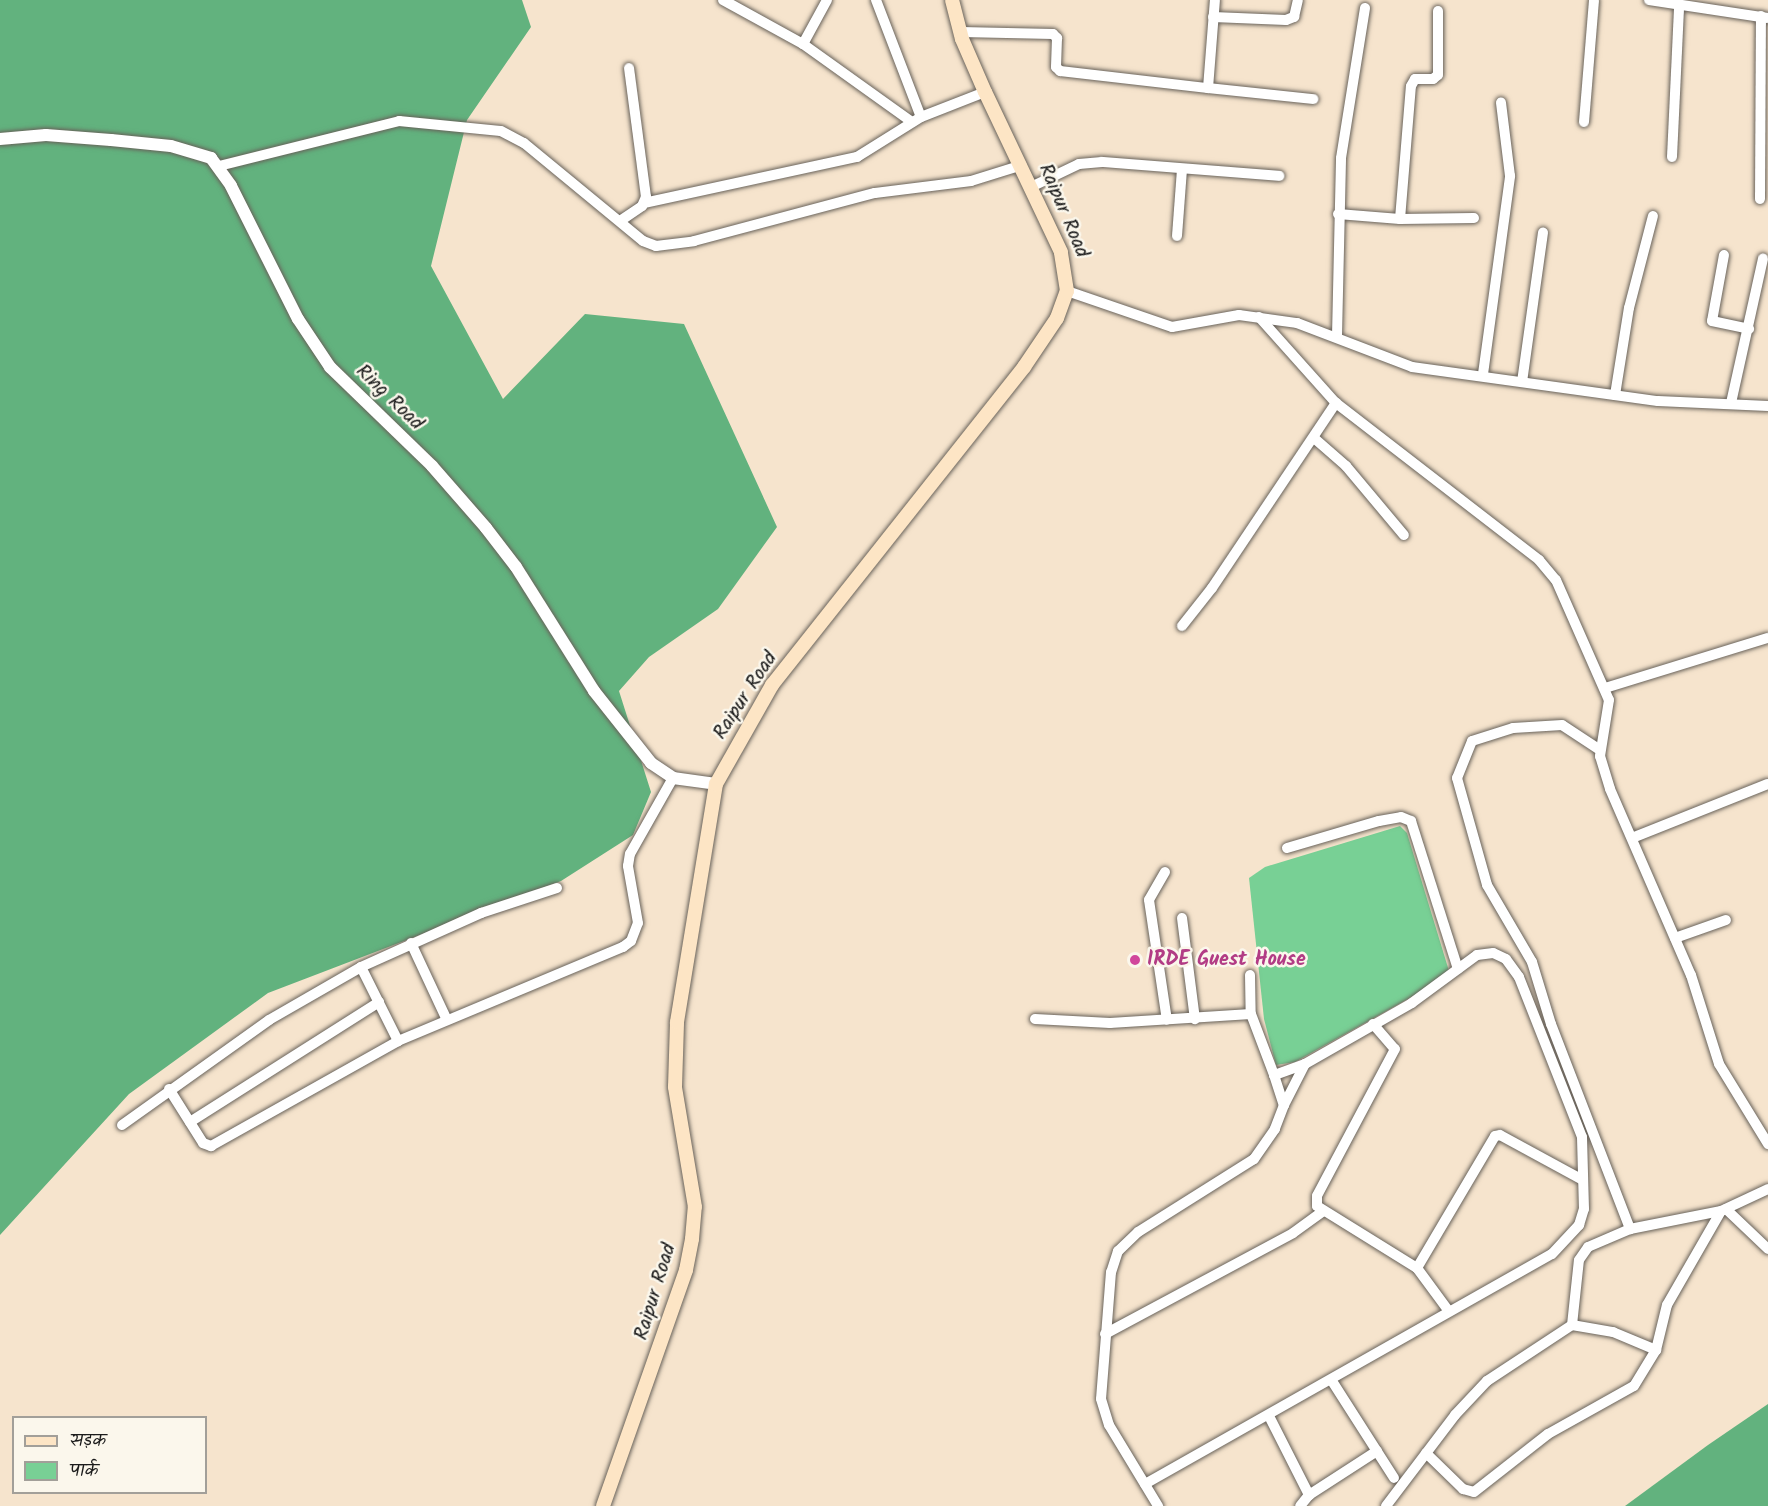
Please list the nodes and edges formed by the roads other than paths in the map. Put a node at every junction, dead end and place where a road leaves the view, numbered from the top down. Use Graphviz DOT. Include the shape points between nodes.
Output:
graph roads {
  1 [pos="827,0"];
  2 [pos="876,0"];
  3 [pos="952,0"];
  4 [pos="1215,0"];
  5 [pos="1298,0"];
  6 [pos="1594,0"];
  7 [pos="1649,0"];
  8 [pos="729,2"];
  9 [pos="1679,7"];
  10 [pos="1365,8"];
  11 [pos="1438,10"];
  12 [pos="1213,17"];
  13 [pos="1764,17"];
  14 [pos="961,32"];
  15 [pos="803,44"];
  16 [pos="629,68"];
  17 [pos="1208,88"];
  18 [pos="985,92"];
  19 [pos="1313,99"];
  20 [pos="1501,103"];
  21 [pos="916,119"];
  22 [pos="1584,122"];
  23 [pos="0,139"];
  24 [pos="1672,157"];
  25 [pos="1022,165"];
  26 [pos="219,166"];
  27 [pos="1182,170"];
  28 [pos="1279,176"];
  29 [pos="1033,186"];
  30 [pos="1760,199"];
  31 [pos="644,203"];
  32 [pos="1338,214"];
  33 [pos="1653,216"];
  34 [pos="1474,218"];
  35 [pos="1400,219"];
  36 [pos="621,221"];
  37 [pos="1543,232"];
  38 [pos="1177,236"];
  39 [pos="1724,255"];
  40 [pos="1763,259"];
  41 [pos="1067,291"];
  42 [pos="1258,316"];
  43 [pos="1749,329"];
  44 [pos="1337,336"];
  45 [pos="1483,374"];
  46 [pos="1522,382"];
  47 [pos="1615,395"];
  48 [pos="1336,403"];
  49 [pos="1731,403"];
  50 [pos="1768,406"];
  51 [pos="1314,438"];
  52 [pos="1404,535"];
  53 [pos="1182,626"];
  54 [pos="1768,638"];
  55 [pos="1605,688"];
  56 [pos="1600,750"];
  57 [pos="673,778"];
  58 [pos="716,784"];
  59 [pos="1768,784"];
  60 [pos="1632,838"];
  61 [pos="1287,848"];
  62 [pos="1165,872"];
  63 [pos="557,888"];
  64 [pos="1182,918"];
  65 [pos="1726,920"];
  66 [pos="1675,938"];
  67 [pos="411,943"];
  68 [pos="361,967"];
  69 [pos="1458,969"];
  70 [pos="1250,975"];
  71 [pos="379,1002"];
  72 [pos="1251,1014"];
  73 [pos="446,1018"];
  74 [pos="1195,1018"];
  75 [pos="1035,1019"];
  76 [pos="1167,1020"];
  77 [pos="1373,1024"];
  78 [pos="398,1041"];
  79 [pos="1305,1064"];
  80 [pos="1274,1075"];
  81 [pos="169,1089"];
  82 [pos="1284,1105"];
  83 [pos="190,1122"];
  84 [pos="122,1125"];
  85 [pos="1768,1144"];
  86 [pos="1581,1179"];
  87 [pos="1768,1189"];
  88 [pos="1724,1210"];
  89 [pos="1322,1212"];
  90 [pos="1630,1228"];
  91 [pos="1768,1249"];
  92 [pos="1417,1268"];
  93 [pos="1448,1310"];
  94 [pos="1572,1325"];
  95 [pos="1105,1334"];
  96 [pos="1656,1350"];
  97 [pos="1332,1381"];
  98 [pos="1269,1416"];
  99 [pos="1377,1451"];
  100 [pos="1426,1453"];
  101 [pos="1394,1478"];
  102 [pos="1144,1484"];
  103 [pos="1309,1495"];
  104 [pos="603,1506"];
  105 [pos="1158,1506"];
  106 [pos="1300,1506"];
  107 [pos="1386,1506"];
  1 -- 15 [label="street"];
  2 -- 21 [label="street"];
  3 -- 14 [label="main road, Raipur Road"];
  4 -- 12 [label="street"];
  5 -- 12 [label="street" via="1294,17 1286,20"];
  6 -- 22 [label="street"];
  7 -- 9 [label="street"];
  8 -- 15 [label="street"];
  9 -- 13 [label="street"];
  9 -- 24 [label="street"];
  10 -- 32 [label="street" via="1346,118"];
  11 -- 35 [label="street" via="1438,75 1433,79 1417,78 1412,83"];
  12 -- 17 [label="street"];
  13 -- 30 [label="street"];
  14 -- 17 [label="street" via="1053,34 1057,38 1056,67 1060,70"];
  14 -- 18 [label="main road, Raipur Road"];
  15 -- 21 [label="street"];
  16 -- 31 [label="street" via="646,191"];
  17 -- 19 [label="street"];
  18 -- 21 [label="street"];
  18 -- 25 [label="main road, Raipur Road"];
  20 -- 45 [label="street" via="1510,176"];
  21 -- 31 [label="street" via="871,151 848,160"];
  23 -- 26 [label="street" via="45,135 171,146 211,158"];
  25 -- 29 [label="main road, Raipur Road"];
  25 -- 36 [label="street" via="971,181 875,193 670,246 643,242"];
  26 -- 36 [label="street" via="399,121 501,131 524,143"];
  26 -- 57 [label="street, Ring Road" via="298,319 330,367 432,466 486,528 516,567 613,717 651,763"];
  27 -- 28 [label="street"];
  27 -- 29 [label="street" via="1123,163 1079,164"];
  27 -- 38 [label="street"];
  29 -- 41 [label="main road, Raipur Road" via="1061,252"];
  31 -- 36 [label="street"];
  32 -- 35 [label="street"];
  32 -- 44 [label="street"];
  33 -- 47 [label="street" via="1629,308"];
  34 -- 35 [label="street"];
  37 -- 46 [label="street"];
  39 -- 43 [label="street" via="1712,321"];
  40 -- 43 [label="street"];
  41 -- 42 [label="street" via="1172,327 1231,316"];
  41 -- 58 [label="main road, Raipur Road" via="1057,318 1024,367 772,685"];
  42 -- 44 [label="street"];
  42 -- 48 [label="street"];
  43 -- 49 [label="street"];
  44 -- 45 [label="street" via="1398,364"];
  45 -- 46 [label="street"];
  46 -- 47 [label="street"];
  47 -- 49 [label="street" via="1658,401"];
  48 -- 51 [label="street"];
  48 -- 55 [label="street" via="1539,560 1568,601"];
  49 -- 50 [label="street"];
  51 -- 52 [label="street" via="1346,466"];
  51 -- 53 [label="street"];
  54 -- 55 [label="street"];
  55 -- 56 [label="street" via="1609,708"];
  56 -- 60 [label="street" via="1610,789"];
  56 -- 90 [label="street" via="1562,725 1514,728 1472,741 1457,778 1487,885 1532,962 1551,1024"];
  57 -- 58 [label="street, Ring Road"];
  57 -- 73 [label="street" via="630,854 628,866 638,923 631,941"];
  58 -- 104 [label="main road, Raipur Road" via="677,1022 675,1087 695,1206 692,1239 683,1280"];
  59 -- 60 [label="street"];
  60 -- 66 [label="street"];
  61 -- 69 [label="street" via="1379,820 1401,817 1411,821"];
  62 -- 76 [label="street" via="1149,900"];
  63 -- 67 [label="street"];
  64 -- 74 [label="street"];
  65 -- 66 [label="street"];
  66 -- 85 [label="street" via="1719,1064"];
  67 -- 68 [label="street"];
  67 -- 73 [label="street"];
  68 -- 71 [label="street"];
  68 -- 81 [label="street" via="269,1020"];
  69 -- 77 [label="street" via="1412,1003"];
  69 -- 86 [label="street" via="1486,952 1506,959 1516,971 1582,1137"];
  70 -- 72 [label="street"];
  71 -- 78 [label="street"];
  71 -- 83 [label="street"];
  72 -- 74 [label="street"];
  72 -- 80 [label="street"];
  73 -- 78 [label="street"];
  74 -- 76 [label="street"];
  75 -- 76 [label="street"];
  77 -- 79 [label="street"];
  77 -- 89 [label="street" via="1395,1049 1317,1196"];
  78 -- 83 [label="street" via="211,1146 203,1143"];
  79 -- 80 [label="street"];
  79 -- 82 [label="street"];
  80 -- 82 [label="street"];
  81 -- 83 [label="street"];
  81 -- 84 [label="street"];
  82 -- 95 [label="street" via="1275,1129 1254,1159 1143,1229 1118,1251"];
  86 -- 92 [label="street" via="1500,1135 1495,1136"];
  86 -- 93 [label="street" via="1583,1216 1560,1249"];
  87 -- 88 [label="street"];
  88 -- 90 [label="street"];
  88 -- 91 [label="street"];
  88 -- 96 [label="street" via="1667,1305"];
  89 -- 92 [label="street"];
  89 -- 95 [label="street" via="1293,1233"];
  90 -- 94 [label="street" via="1584,1251"];
  92 -- 93 [label="street"];
  93 -- 97 [label="street"];
  94 -- 96 [label="street" via="1613,1332"];
  94 -- 100 [label="street" via="1488,1381"];
  95 -- 102 [label="street" via="1099,1387 1103,1408"];
  96 -- 100 [label="street" via="1634,1386 1548,1434 1474,1492 1463,1489"];
  97 -- 98 [label="street"];
  97 -- 99 [label="street"];
  98 -- 102 [label="street"];
  98 -- 103 [label="street"];
  99 -- 101 [label="street"];
  99 -- 103 [label="street"];
  100 -- 107 [label="street"];
  102 -- 105 [label="street"];
  103 -- 106 [label="street"];
}
